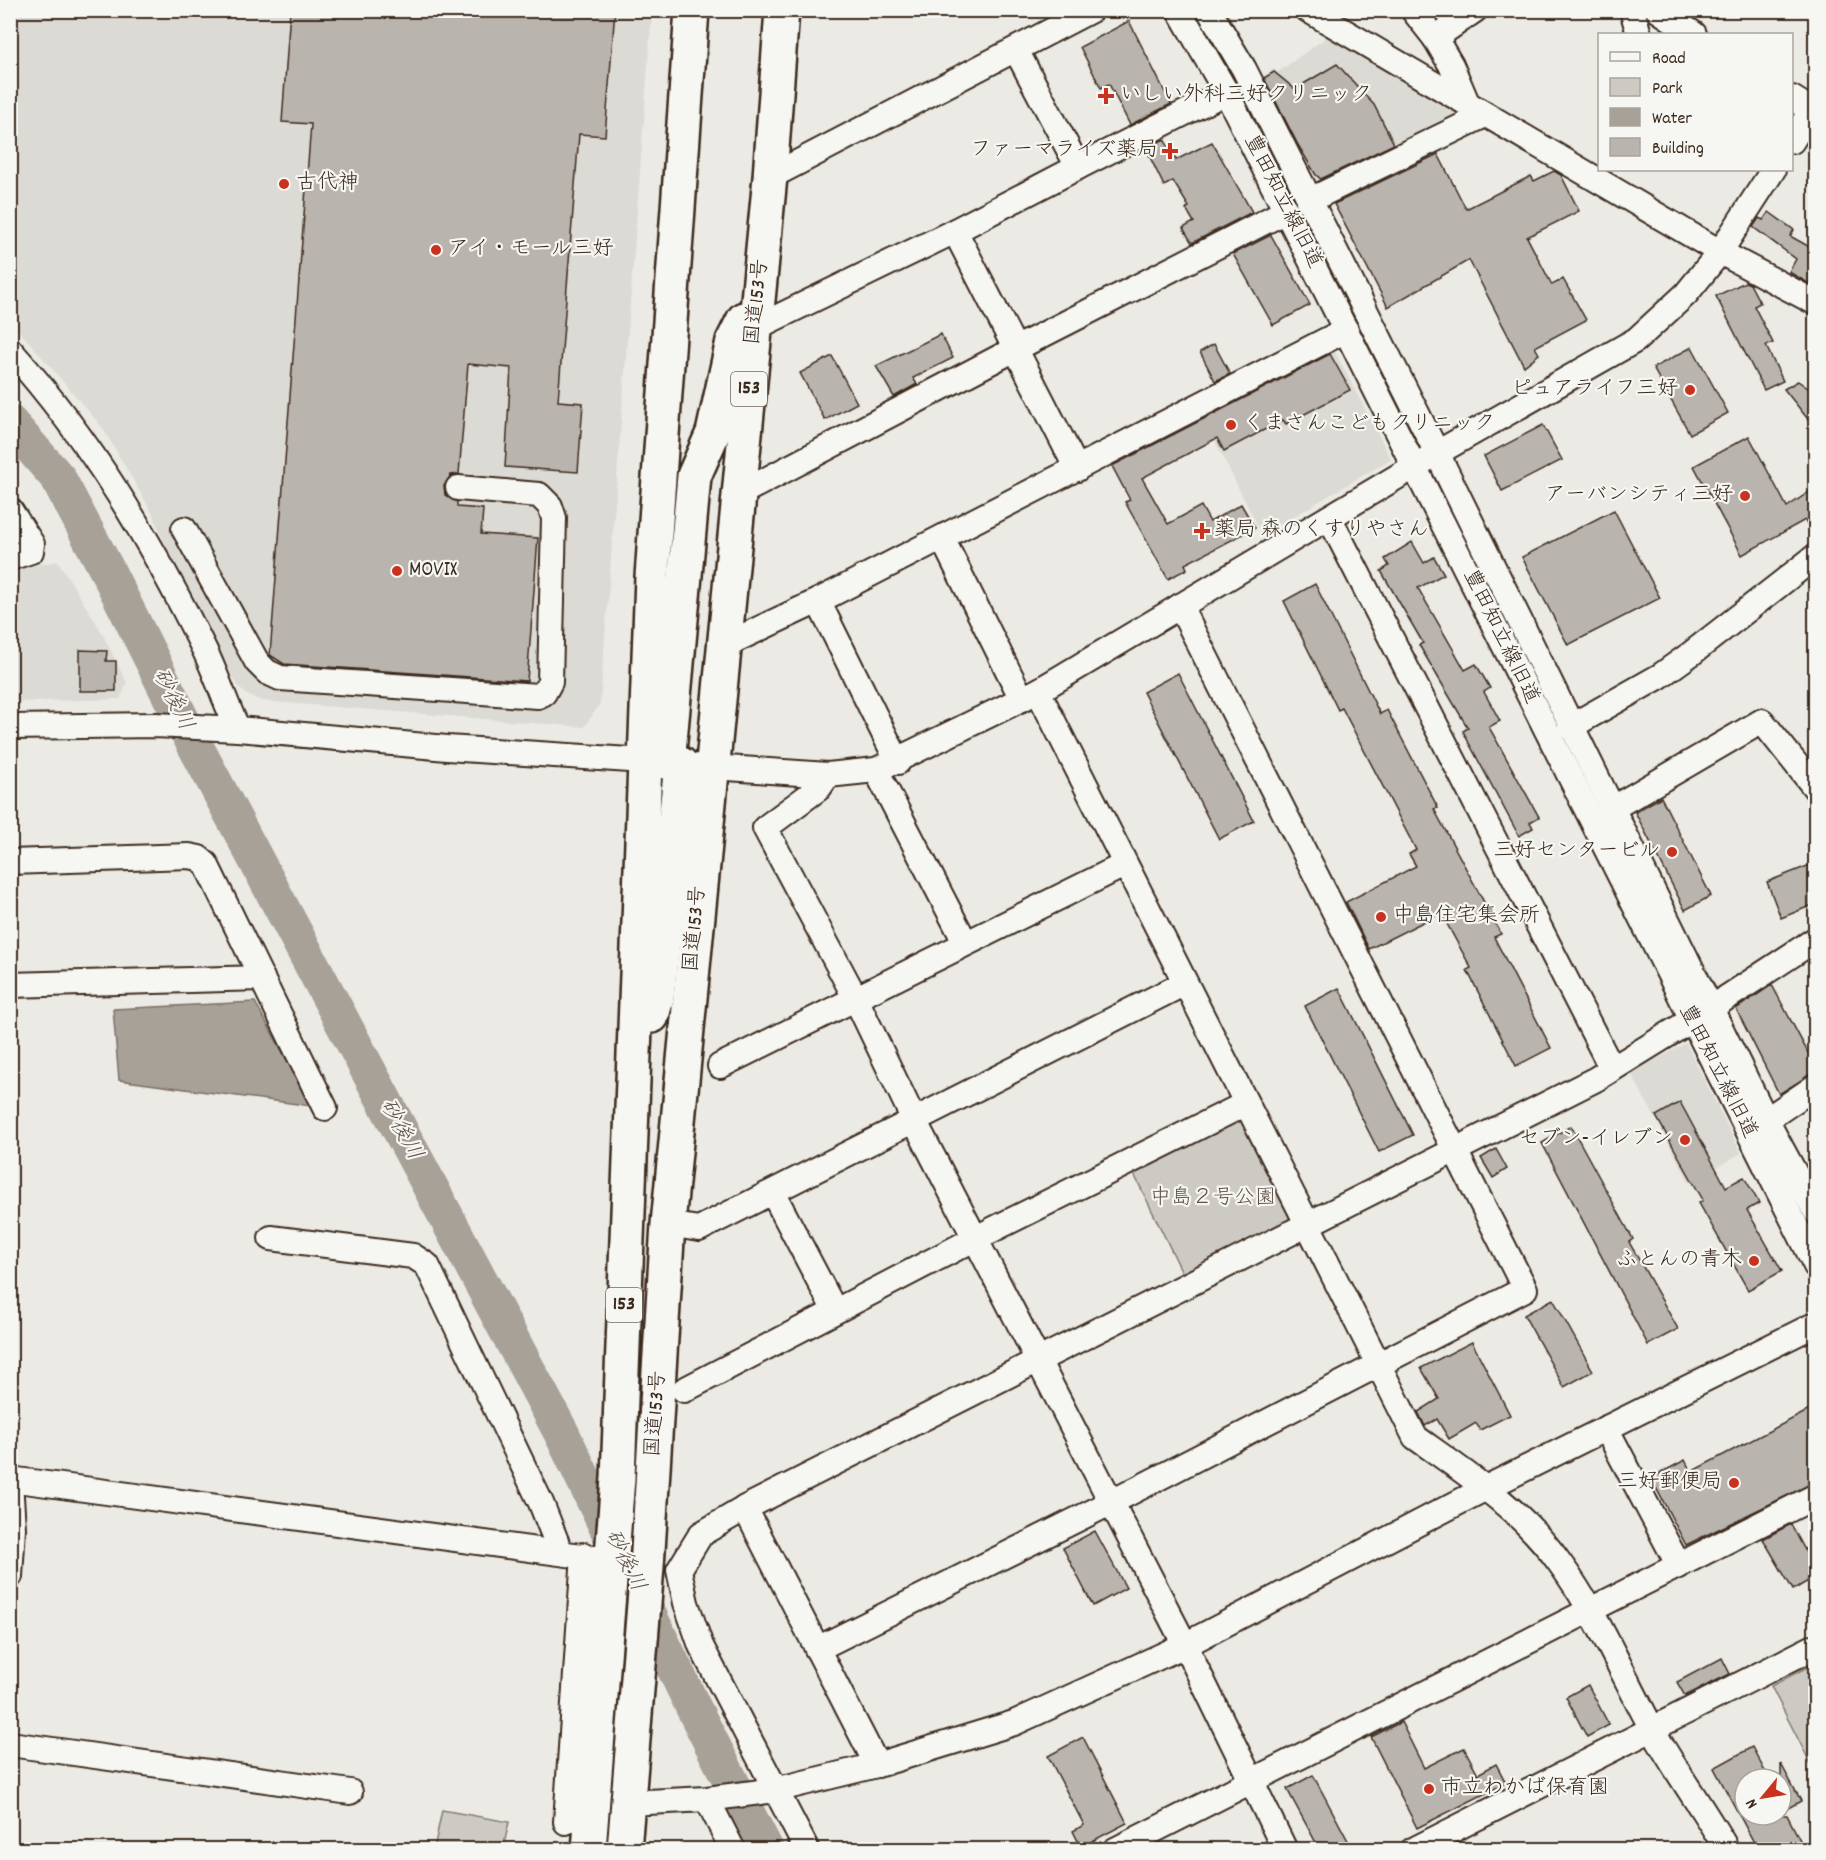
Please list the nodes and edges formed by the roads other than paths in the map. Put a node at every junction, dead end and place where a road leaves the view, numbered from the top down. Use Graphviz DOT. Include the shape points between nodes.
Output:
graph roads {
  1 [pos="692,10"];
  2 [pos="711,10"];
  3 [pos="782,10"];
  4 [pos="1091,10"];
  5 [pos="1179,10"];
  6 [pos="1209,10"];
  7 [pos="1308,10"];
  8 [pos="1413,10"];
  9 [pos="1475,10"];
  10 [pos="1632,10"];
  11 [pos="1639,33"];
  12 [pos="1435,38"];
  13 [pos="1016,50"];
  14 [pos="1226,92"];
  15 [pos="1806,104"];
  16 [pos="1476,110"];
  17 [pos="1793,136"];
  18 [pos="1078,167"];
  19 [pos="1770,171"];
  20 [pos="770,177"];
  21 [pos="680,188"];
  22 [pos="1308,201"];
  23 [pos="1286,211"];
  24 [pos="955,231"];
  25 [pos="1720,252"];
  26 [pos="760,284"];
  27 [pos="1815,303"];
  28 [pos="755,328"];
  29 [pos="1346,330"];
  30 [pos="1017,348"];
  31 [pos="10,350"];
  32 [pos="1437,453"];
  33 [pos="1416,467"];
  34 [pos="1077,469"];
  35 [pos="458,488"];
  36 [pos="739,494"];
  37 [pos="10,510"];
  38 [pos="1330,519"];
  39 [pos="184,529"];
  40 [pos="942,538"];
  41 [pos="1815,556"];
  42 [pos="10,558"];
  43 [pos="818,602"];
  44 [pos="1180,606"];
  45 [pos="725,645"];
  46 [pos="1030,695"];
  47 [pos="10,727"];
  48 [pos="1570,727"];
  49 [pos="238,729"];
  50 [pos="676,764"];
  51 [pos="887,766"];
  52 [pos="828,775"];
  53 [pos="1815,789"];
  54 [pos="1613,808"];
  55 [pos="10,861"];
  56 [pos="1124,865"];
  57 [pos="1815,939"];
  58 [pos="965,942"];
  59 [pos="262,978"];
  60 [pos="1185,983"];
  61 [pos="10,986"];
  62 [pos="856,999"];
  63 [pos="1712,1008"];
  64 [pos="1691,1021"];
  65 [pos="720,1066"];
  66 [pos="1612,1069"];
  67 [pos="1815,1086"];
  68 [pos="1245,1104"];
  69 [pos="325,1108"];
  70 [pos="914,1120"];
  71 [pos="1766,1120"];
  72 [pos="1455,1150"];
  73 [pos="773,1194"];
  74 [pos="1815,1212"];
  75 [pos="668,1224"];
  76 [pos="1307,1225"];
  77 [pos="271,1238"];
  78 [pos="976,1238"];
  79 [pos="1815,1266"];
  80 [pos="835,1311"];
  81 [pos="1815,1324"];
  82 [pos="1039,1361"];
  83 [pos="1378,1364"];
  84 [pos="684,1390"];
  85 [pos="1606,1428"];
  86 [pos="10,1480"];
  87 [pos="1486,1488"];
  88 [pos="1815,1496"];
  89 [pos="1110,1503"];
  90 [pos="745,1508"];
  91 [pos="560,1551"];
  92 [pos="598,1557"];
  93 [pos="1679,1566"];
  94 [pos="647,1567"];
  95 [pos="679,1570"];
  96 [pos="10,1576"];
  97 [pos="1591,1612"];
  98 [pos="1185,1645"];
  99 [pos="1815,1646"];
  100 [pos="817,1649"];
  101 [pos="1652,1728"];
  102 [pos="10,1744"];
  103 [pos="877,1765"];
  104 [pos="1250,1782"];
  105 [pos="776,1790"];
  106 [pos="350,1792"];
  107 [pos="707,1799"];
  108 [pos="628,1803"];
  109 [pos="566,1822"];
  110 [pos="1717,1846"];
  111 [pos="589,1850"];
  112 [pos="624,1850"];
  113 [pos="733,1850"];
  114 [pos="807,1850"];
  115 [pos="1115,1850"];
  116 [pos="1285,1850"];
  117 [pos="1413,1850"];
  1 -- 21 [label="highway, 国道153号 / 153"];
  2 -- 21 [label="highway, 153"];
  3 -- 20 [label="highway, 国道153号 / 153"];
  4 -- 13 [label="street"];
  5 -- 14 [label="street, 豊田知立線旧道"];
  6 -- 22 [label="street, 豊田知立線旧道" via="1244,69"];
  7 -- 16 [label="street"];
  8 -- 12 [label="street"];
  9 -- 12 [label="street"];
  10 -- 11 [label="street"];
  12 -- 16 [label="street"];
  13 -- 18 [label="street"];
  13 -- 20 [label="street"];
  14 -- 18 [label="street"];
  14 -- 23 [label="street, 豊田知立線旧道"];
  15 -- 17 [label="street"];
  16 -- 22 [label="street"];
  16 -- 25 [label="street"];
  18 -- 24 [label="street"];
  19 -- 25 [label="street"];
  20 -- 26 [label="highway, 国道153号 / 153"];
  21 -- 50 [label="highway, 国道153号 / 153" via="652,577"];
  22 -- 32 [label="street, 豊田知立線旧道"];
  23 -- 29 [label="street, 豊田知立線旧道"];
  23 -- 30 [label="street"];
  24 -- 28 [label="street"];
  24 -- 30 [label="street"];
  25 -- 27 [label="street"];
  25 -- 32 [label="street" via="1686,294 1636,340"];
  26 -- 28 [label="highway, 国道153号 / 153"];
  26 -- 50 [label="highway, 153" via="733,341 713,433 694,476"];
  28 -- 36 [label="highway, 国道153号 / 153"];
  29 -- 33 [label="street, 豊田知立線旧道"];
  29 -- 34 [label="street"];
  30 -- 34 [label="street"];
  30 -- 36 [label="street"];
  31 -- 49 [label="street" via="104,468 167,576"];
  32 -- 33 [label="street"];
  32 -- 48 [label="street, 豊田知立線旧道"];
  33 -- 38 [label="street"];
  33 -- 64 [label="street, 豊田知立線旧道"];
  34 -- 40 [label="street"];
  35 -- 39 [label="street" via="539,495 550,506 554,518 550,682 538,696 280,678 267,672 257,662"];
  36 -- 45 [label="highway, 国道153号 / 153"];
  37 -- 42 [label="street" via="32,544 30,551"];
  38 -- 44 [label="street"];
  38 -- 66 [label="street"];
  40 -- 43 [label="street"];
  40 -- 46 [label="street"];
  41 -- 48 [label="street" via="1660,676"];
  43 -- 45 [label="street"];
  43 -- 51 [label="street"];
  44 -- 46 [label="street"];
  44 -- 72 [label="street"];
  45 -- 50 [label="highway, 国道153号 / 153"];
  46 -- 51 [label="street"];
  46 -- 56 [label="street"];
  47 -- 49 [label="street" via="154,725"];
  48 -- 54 [label="street, 豊田知立線旧道"];
  49 -- 50 [label="street"];
  50 -- 52 [label="street"];
  50 -- 75 [label="highway, 国道153号 / 153"];
  50 -- 92 [label="highway, 国道153号 / 153" via="657,998 632,1090 618,1478"];
  51 -- 52 [label="street"];
  51 -- 58 [label="street"];
  52 -- 62 [label="street" via="819,788 765,828"];
  53 -- 54 [label="street" via="1762,721"];
  54 -- 63 [label="street, 豊田知立線旧道"];
  55 -- 59 [label="street" via="199,858 206,864"];
  56 -- 58 [label="street"];
  56 -- 60 [label="street"];
  57 -- 63 [label="street"];
  58 -- 62 [label="street"];
  59 -- 61 [label="street"];
  59 -- 69 [label="street"];
  60 -- 68 [label="street"];
  60 -- 70 [label="street"];
  62 -- 65 [label="street"];
  62 -- 70 [label="street"];
  63 -- 64 [label="street"];
  63 -- 71 [label="street, 豊田知立線旧道"];
  64 -- 66 [label="street"];
  64 -- 79 [label="street, 豊田知立線旧道"];
  66 -- 72 [label="street"];
  67 -- 71 [label="street"];
  68 -- 76 [label="street"];
  68 -- 78 [label="street"];
  70 -- 73 [label="street"];
  70 -- 78 [label="street"];
  71 -- 74 [label="street, 豊田知立線旧道"];
  72 -- 76 [label="street"];
  72 -- 83 [label="street" via="1525,1289"];
  73 -- 75 [label="street" via="699,1229"];
  73 -- 80 [label="street"];
  75 -- 94 [label="highway, 国道153号 / 153"];
  76 -- 82 [label="street"];
  76 -- 83 [label="street"];
  77 -- 91 [label="street" via="413,1256 427,1264"];
  78 -- 80 [label="street"];
  78 -- 82 [label="street"];
  80 -- 84 [label="street"];
  81 -- 85 [label="street"];
  82 -- 89 [label="street"];
  82 -- 90 [label="street"];
  83 -- 87 [label="street" via="1415,1437"];
  83 -- 89 [label="street"];
  85 -- 87 [label="street"];
  85 -- 93 [label="street"];
  86 -- 91 [label="street"];
  86 -- 96 [label="street"];
  87 -- 97 [label="street" via="1523,1520 1559,1561"];
  87 -- 98 [label="street"];
  88 -- 93 [label="street"];
  89 -- 98 [label="street"];
  89 -- 100 [label="street"];
  90 -- 95 [label="street" via="701,1534"];
  90 -- 100 [label="street"];
  91 -- 92 [label="street"];
  92 -- 109 [label="street"];
  92 -- 111 [label="highway, 国道153号 / 153"];
  93 -- 97 [label="street"];
  94 -- 95 [label="street"];
  94 -- 108 [label="highway, 国道153号 / 153"];
  95 -- 105 [label="street" via="701,1646"];
  97 -- 101 [label="street"];
  97 -- 104 [label="street"];
  98 -- 103 [label="street" via="1014,1723"];
  98 -- 104 [label="street"];
  99 -- 101 [label="street"];
  100 -- 103 [label="street"];
  101 -- 110 [label="street"];
  101 -- 117 [label="street"];
  102 -- 106 [label="street"];
  103 -- 105 [label="street"];
  104 -- 115 [label="street"];
  104 -- 116 [label="street"];
  105 -- 107 [label="street"];
  105 -- 114 [label="street"];
  107 -- 108 [label="street"];
  107 -- 113 [label="street"];
  108 -- 112 [label="highway, 国道153号 / 153"];
}
